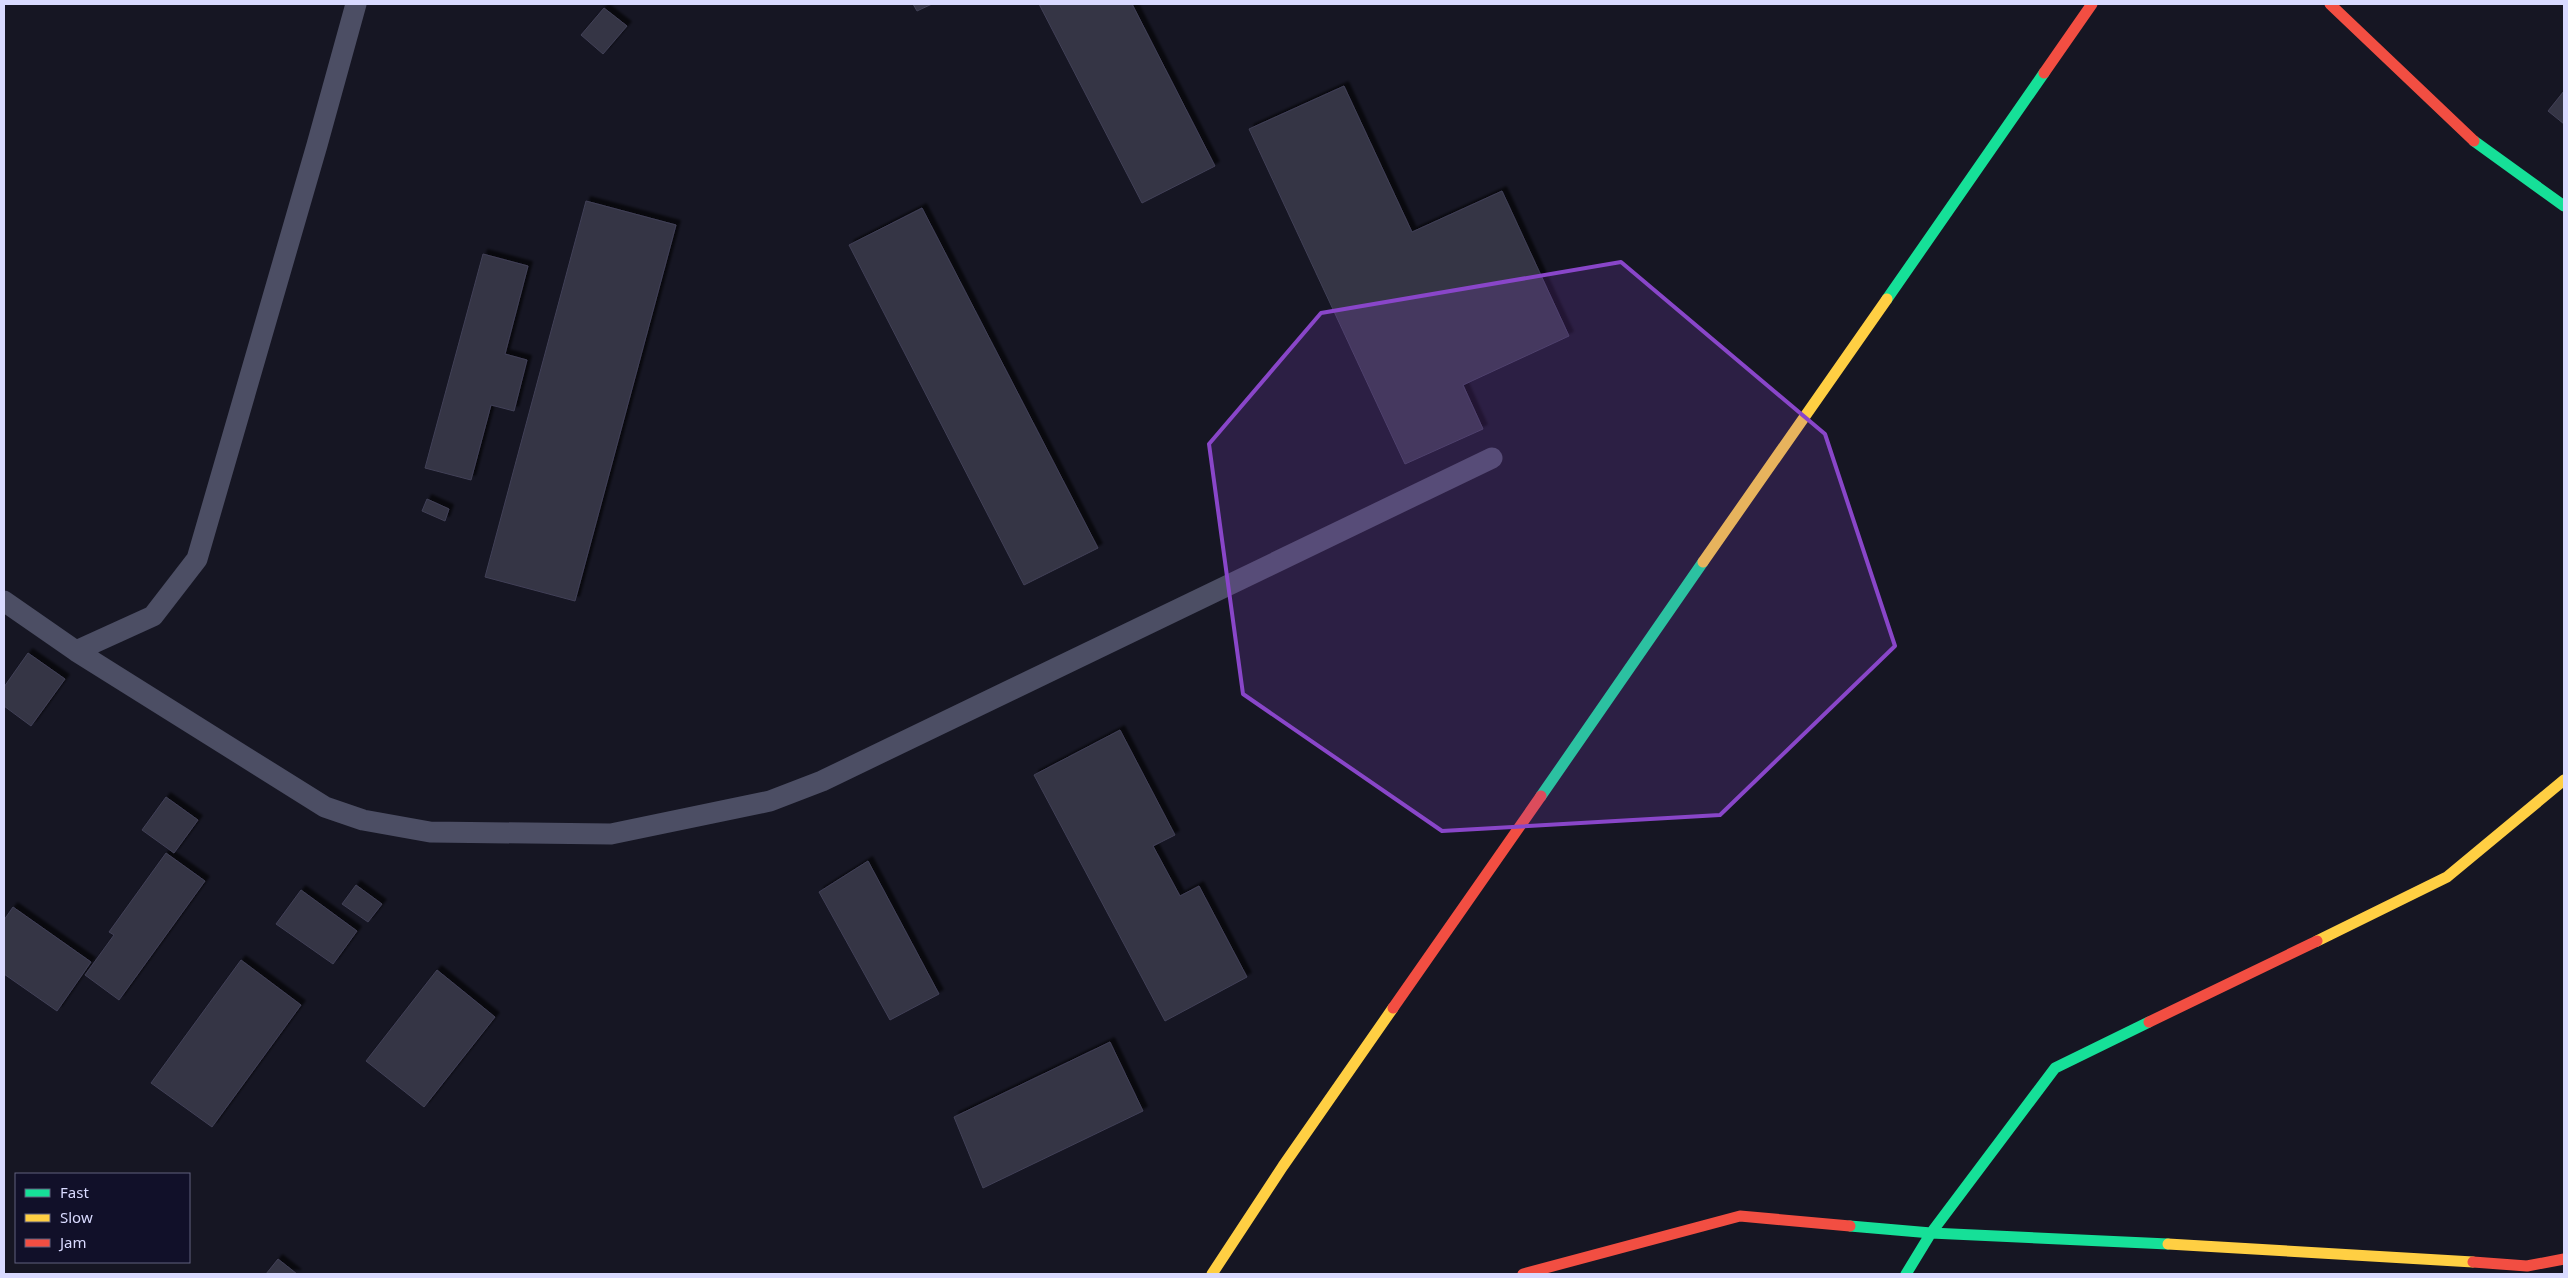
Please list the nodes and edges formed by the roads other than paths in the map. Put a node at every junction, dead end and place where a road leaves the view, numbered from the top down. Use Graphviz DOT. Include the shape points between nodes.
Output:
graph roads {
  1 [pos="356,4"];
  2 [pos="2092,4"];
  3 [pos="2330,4"];
  4 [pos="2564,206"];
  5 [pos="1492,458"];
  6 [pos="4,601"];
  7 [pos="76,651"];
  8 [pos="2564,780"];
  9 [pos="1931,1233"];
  10 [pos="2564,1259"];
  11 [pos="1212,1274"];
  12 [pos="1522,1274"];
  13 [pos="1906,1274"];
  1 -- 7 [label="lane" via="197,559 153,616"];
  2 -- 11 [label="street" via="1283,1166"];
  3 -- 4 [label="street" via="2473,140"];
  5 -- 7 [label="lane" via="822,781 770,801 611,834 430,832 362,820 324,807"];
  6 -- 7 [label="lane"];
  8 -- 9 [label="street" via="2447,877 2055,1068"];
  9 -- 10 [label="street" via="2527,1266"];
  9 -- 12 [label="street" via="1740,1216"];
  9 -- 13 [label="street"];
}
